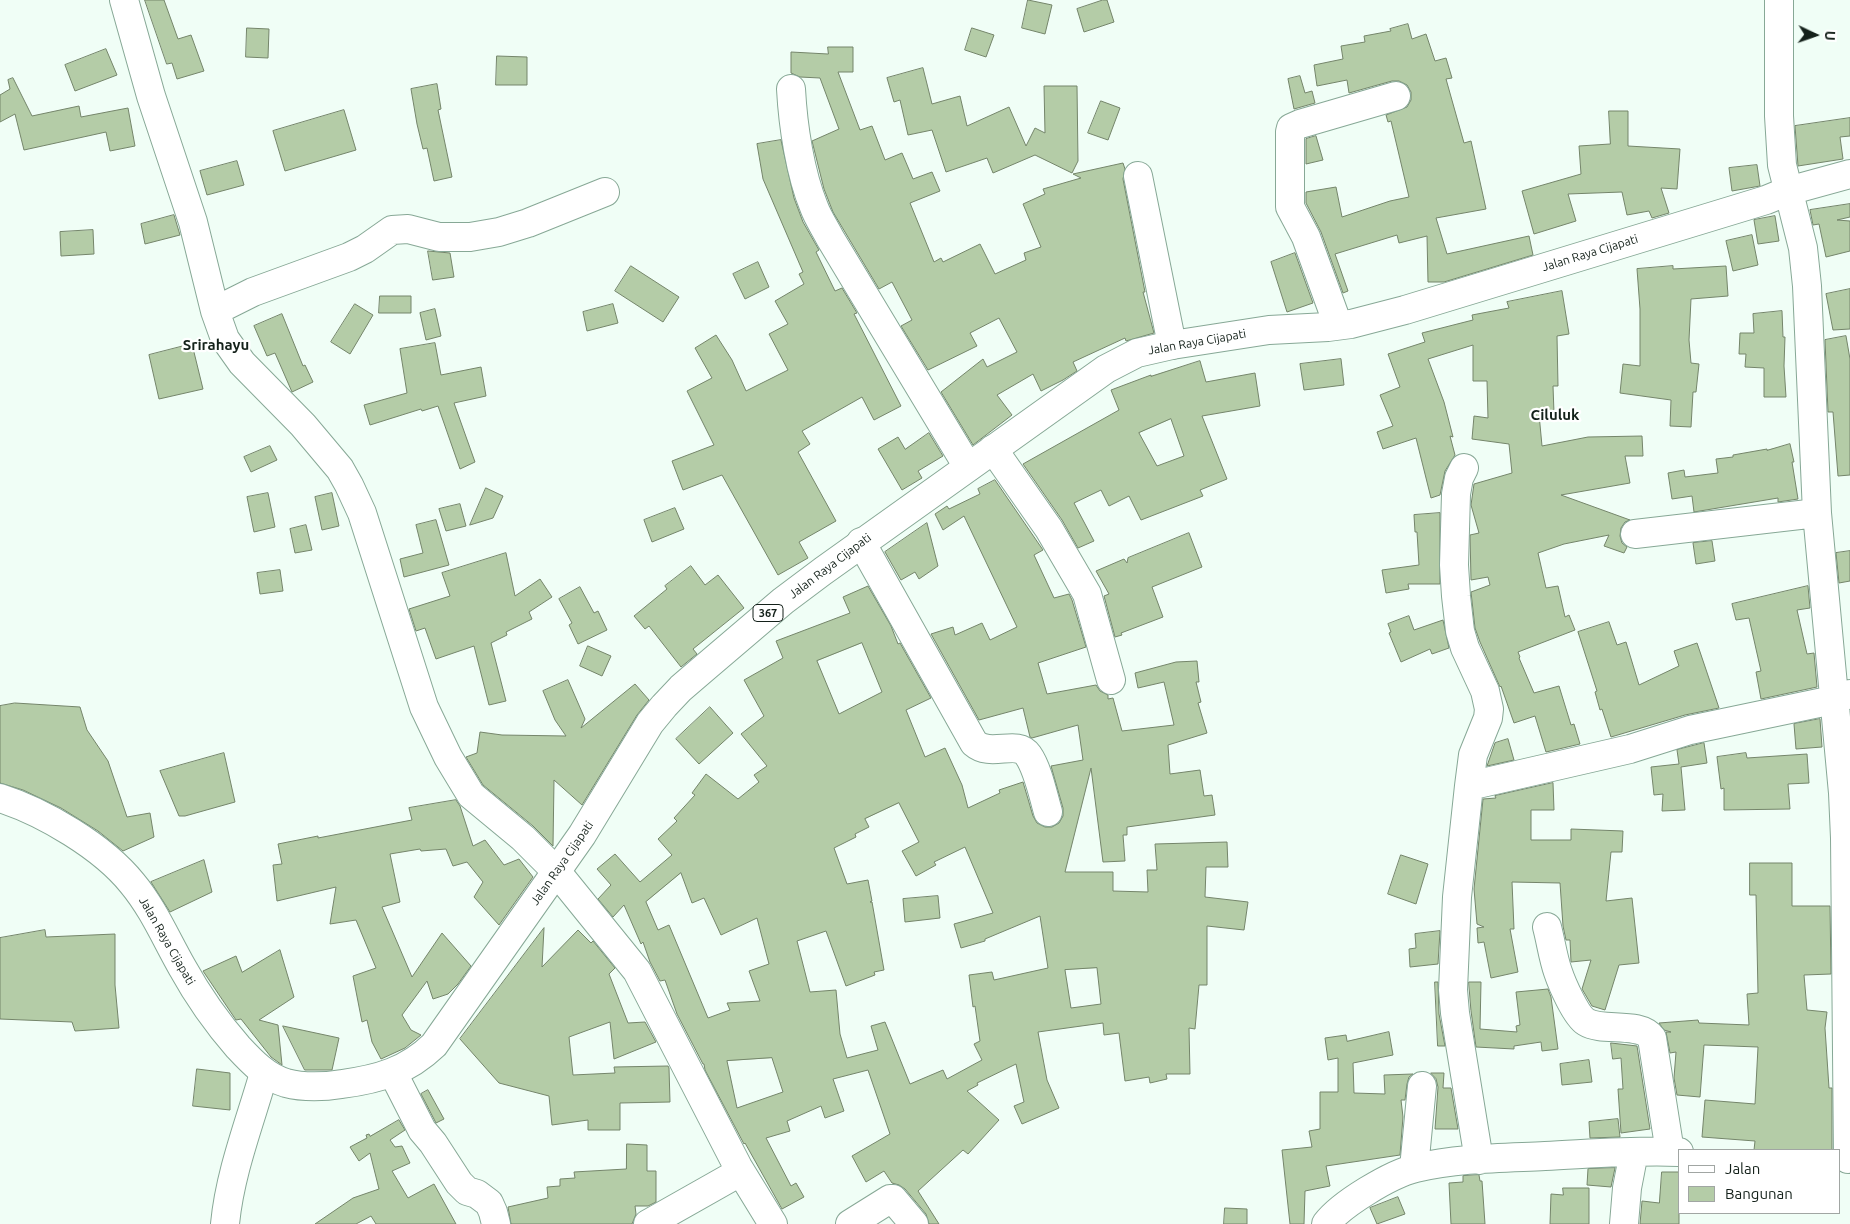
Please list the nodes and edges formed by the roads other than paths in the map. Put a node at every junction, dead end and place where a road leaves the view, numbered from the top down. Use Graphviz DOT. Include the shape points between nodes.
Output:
graph roads {
  1 [pos="124,0"];
  2 [pos="1779,0"];
  3 [pos="791,89"];
  4 [pos="1396,96"];
  5 [pos="1850,174"];
  6 [pos="1138,176"];
  7 [pos="1788,191"];
  8 [pos="605,192"];
  9 [pos="215,311"];
  10 [pos="1338,326"];
  11 [pos="1172,345"];
  12 [pos="993,449"];
  13 [pos="968,467"];
  14 [pos="1464,468"];
  15 [pos="1817,513"];
  16 [pos="1635,534"];
  17 [pos="861,542"];
  18 [pos="1111,680"];
  19 [pos="1842,697"];
  20 [pos="1469,786"];
  21 [pos="0,798"];
  22 [pos="1048,812"];
  23 [pos="556,871"];
  24 [pos="1547,927"];
  25 [pos="264,1073"];
  26 [pos="393,1073"];
  27 [pos="1422,1086"];
  28 [pos="1634,1152"];
  29 [pos="1674,1152"];
  30 [pos="1846,1159"];
  31 [pos="1479,1160"];
  32 [pos="1414,1168"];
  33 [pos="740,1172"];
  34 [pos="225,1224"];
  35 [pos="496,1224"];
  36 [pos="648,1224"];
  37 [pos="773,1224"];
  38 [pos="850,1224"];
  39 [pos="914,1224"];
  40 [pos="1326,1224"];
  41 [pos="1624,1224"];
  1 -- 9 [label="street" via="150,96 193,222"];
  2 -- 7 [label="street" via="1779,116 1782,165"];
  3 -- 13 [label="street" via="792,120 814,208"];
  4 -- 10 [label="street" via="1300,124 1290,132 1290,207 1306,237"];
  5 -- 7 [label="street, Jalan Raya Cijapati / 367"];
  6 -- 11 [label="street"];
  7 -- 10 [label="street, Jalan Raya Cijapati / 367" via="1405,310"];
  7 -- 15 [label="street" via="1799,226 1807,286"];
  8 -- 9 [label="street" via="499,232 470,237 438,237 408,228 392,230 349,257 253,292"];
  9 -- 23 [label="street" via="225,339 242,363 303,425 340,469 349,485 362,514 424,707 448,757 472,794"];
  10 -- 11 [label="street, Jalan Raya Cijapati / 367" via="1269,330"];
  11 -- 12 [label="street, Jalan Raya Cijapati / 367" via="1137,353 1106,369"];
  12 -- 13 [label="street, Jalan Raya Cijapati / 367"];
  12 -- 18 [label="street" via="1049,529 1087,594"];
  13 -- 17 [label="street, Jalan Raya Cijapati / 367"];
  14 -- 20 [label="street" via="1456,494 1456,596 1460,631 1485,691 1489,709 1473,755"];
  15 -- 16 [label="street"];
  15 -- 19 [label="street"];
  17 -- 22 [label="street" via="974,743 984,749 1016,747 1024,751 1033,764"];
  17 -- 23 [label="street, Jalan Raya Cijapati / 367" via="783,601 681,688 650,723 582,835"];
  19 -- 20 [label="street" via="1690,730 1630,749"];
  19 -- 30 [label="street"];
  20 -- 31 [label="street" via="1457,897 1453,995"];
  21 -- 25 [label="street, Jalan Raya Cijapati / 367" via="38,815 108,857 132,882 152,911 182,968 216,1021"];
  23 -- 26 [label="street, Jalan Raya Cijapati / 367" via="434,1045"];
  23 -- 33 [label="street" via="637,971"];
  24 -- 29 [label="street" via="1558,972 1579,1015 1590,1024 1640,1030 1652,1038"];
  25 -- 26 [label="street, Jalan Raya Cijapati / 367" via="285,1082 321,1087"];
  25 -- 34 [label="street" via="242,1144"];
  26 -- 35 [label="street" via="422,1130 459,1183 489,1203"];
  27 -- 32 [label="street"];
  28 -- 29 [label="street"];
  28 -- 31 [label="street"];
  28 -- 41 [label="street"];
  31 -- 32 [label="street"];
  32 -- 40 [label="street" via="1370,1188"];
  33 -- 36 [label="street"];
  33 -- 37 [label="street"];
  38 -- 39 [label="street" via="893,1199"];
}
